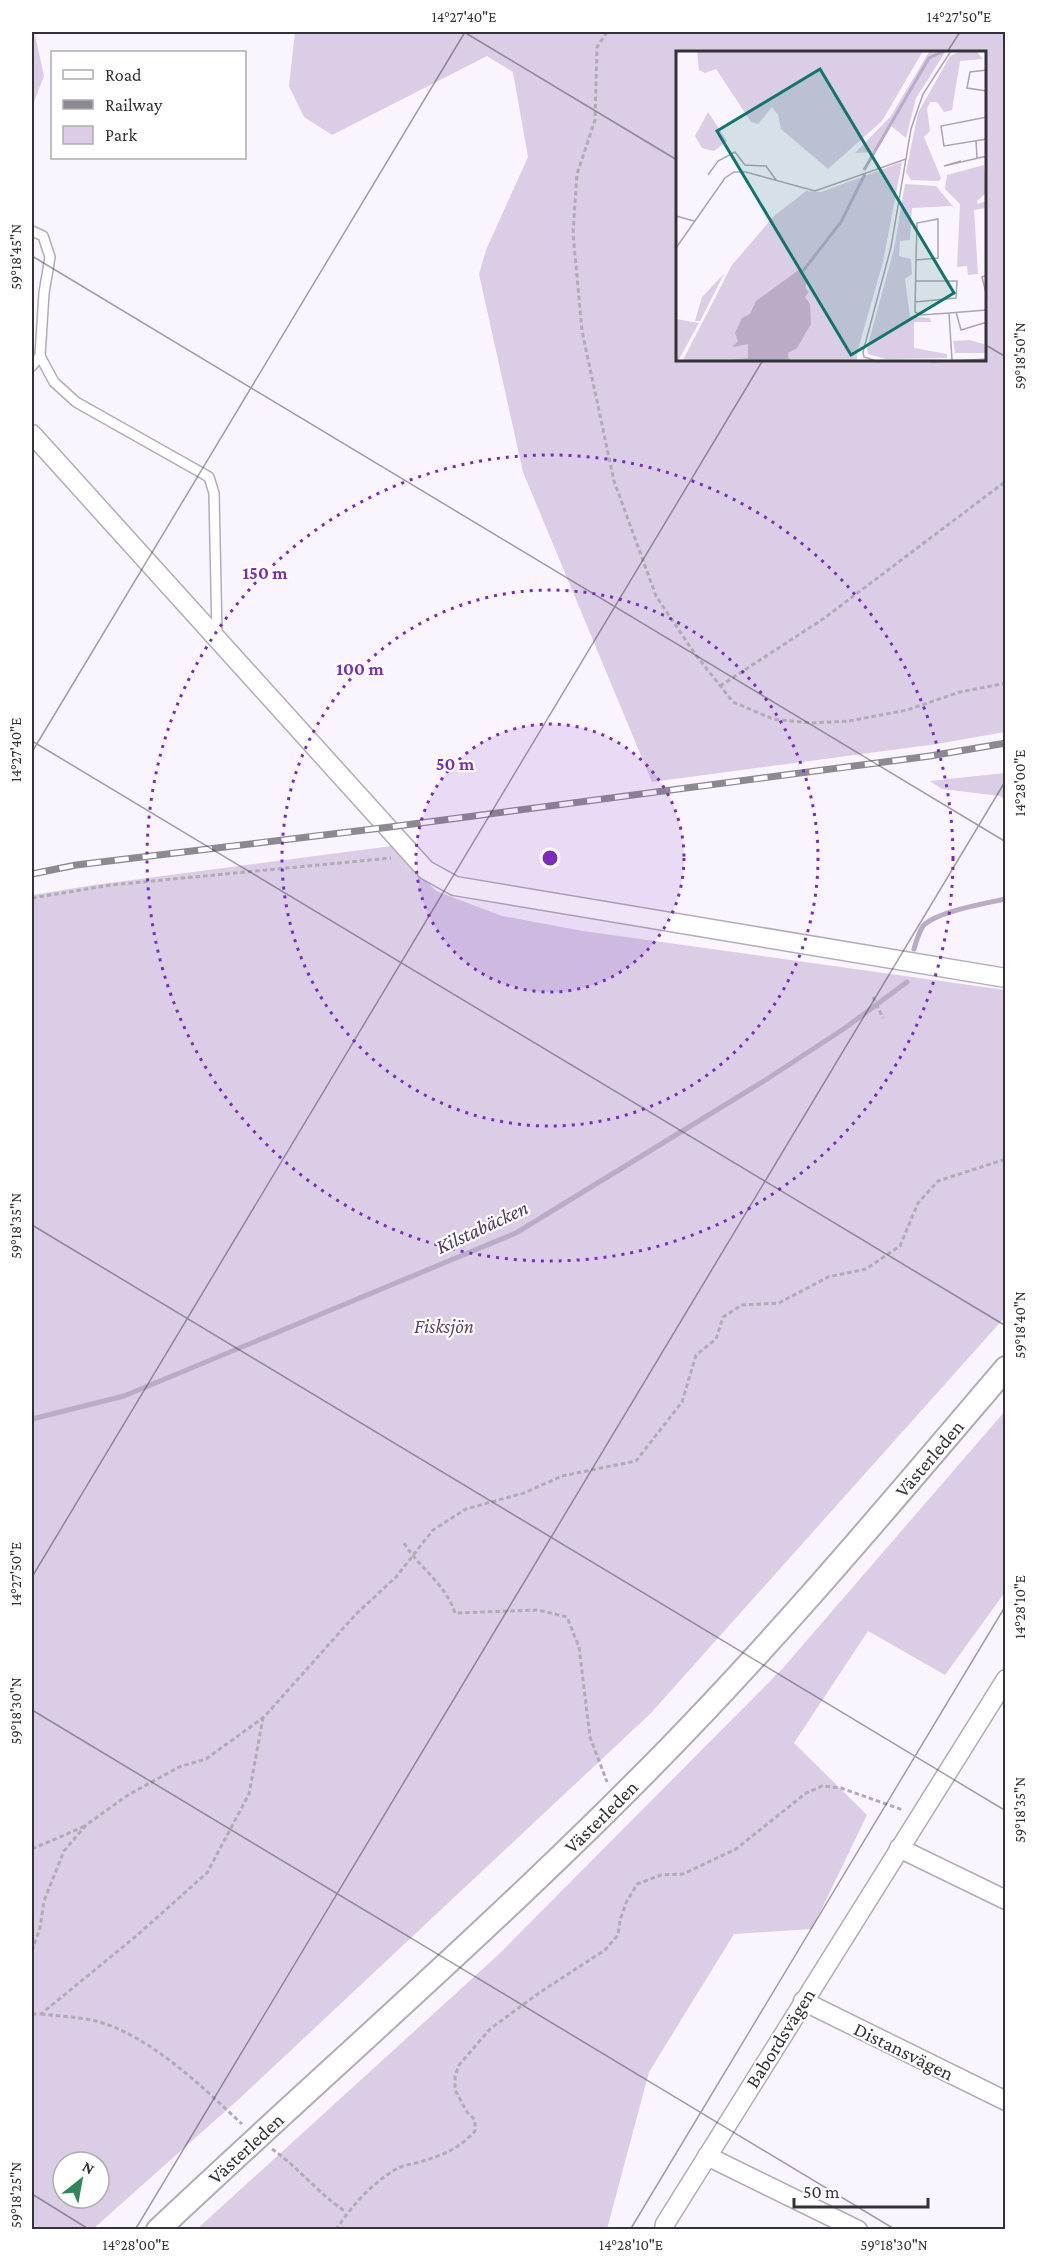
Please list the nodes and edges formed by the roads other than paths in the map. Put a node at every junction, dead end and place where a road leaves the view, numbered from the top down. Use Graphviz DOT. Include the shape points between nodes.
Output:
graph roads {
  1 [pos="32,231"];
  2 [pos="40,356"];
  3 [pos="32,366"];
  4 [pos="32,434"];
  5 [pos="217,637"];
  6 [pos="1005,978"];
  7 [pos="1005,1368"];
  8 [pos="1005,1679"];
  9 [pos="899,1848"];
  10 [pos="1005,1900"];
  11 [pos="803,2001"];
  12 [pos="1005,2101"];
  13 [pos="707,2156"];
  14 [pos="158,2229"];
  15 [pos="664,2229"];
  16 [pos="858,2229"];
  1 -- 2 [label="lane" via="44,236 50,257"];
  2 -- 3 [label="lane"];
  2 -- 5 [label="lane" via="54,382 76,402 208,477 214,493"];
  4 -- 5 [label="street"];
  5 -- 6 [label="street" via="426,870 455,886"];
  7 -- 14 [label="street, Västerleden" via="790,1619 619,1799 480,1934"];
  8 -- 9 [label="street, Babordsvägen"];
  9 -- 10 [label="street"];
  9 -- 11 [label="street, Babordsvägen"];
  11 -- 12 [label="street, Distansvägen"];
  11 -- 13 [label="street, Babordsvägen"];
  13 -- 15 [label="street, Babordsvägen"];
  13 -- 16 [label="street"];
}
